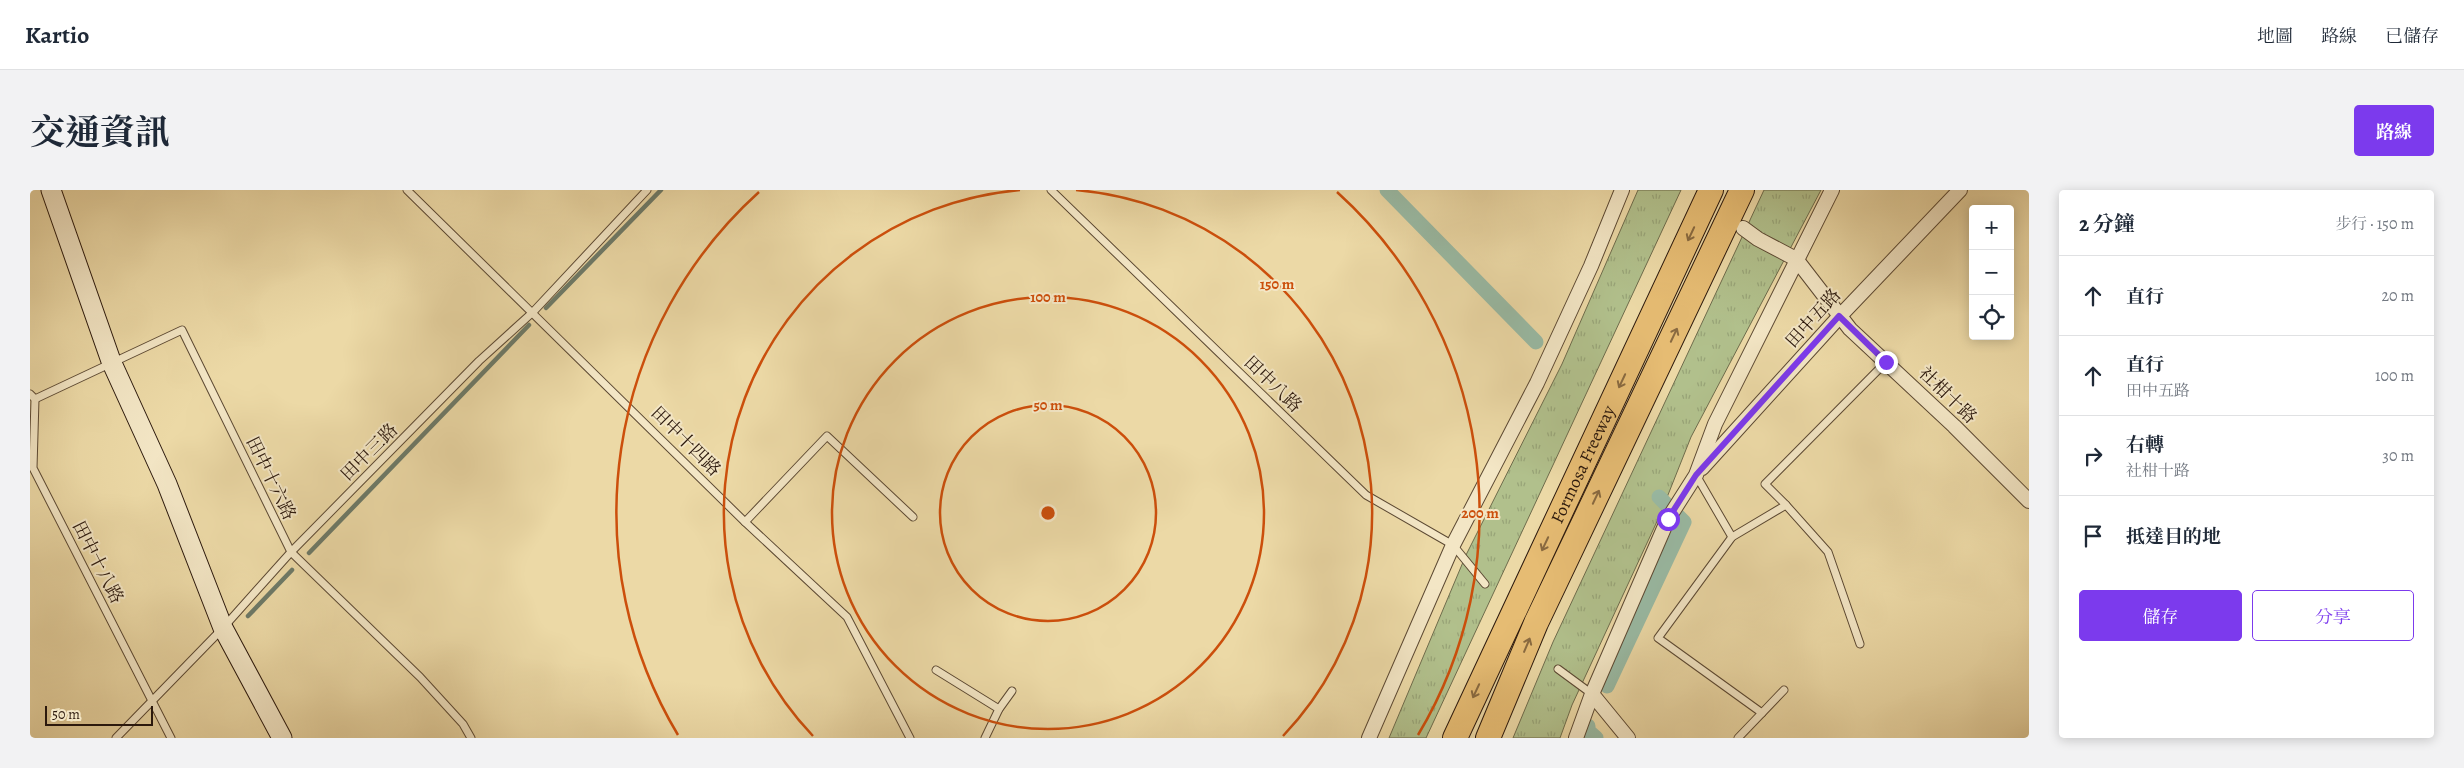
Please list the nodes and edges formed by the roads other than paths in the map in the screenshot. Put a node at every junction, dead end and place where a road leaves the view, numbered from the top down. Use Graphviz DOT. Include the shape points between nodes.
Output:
graph roads {
  1 [pos="51,190"];
  2 [pos="407,190"];
  3 [pos="647,190"];
  4 [pos="1051,190"];
  5 [pos="1622,190"];
  6 [pos="1711,190"];
  7 [pos="1742,190"];
  8 [pos="1832,190"];
  9 [pos="1960,190"];
  10 [pos="1743,228"];
  11 [pos="1796,259"];
  12 [pos="533,312"];
  13 [pos="1839,316"];
  14 [pos="111,361"];
  15 [pos="1886,362"];
  16 [pos="33,396"];
  17 [pos="32,467"];
  18 [pos="1696,475"];
  19 [pos="2029,501"];
  20 [pos="1786,505"];
  21 [pos="913,518"];
  22 [pos="746,522"];
  23 [pos="1732,537"];
  24 [pos="1453,545"];
  25 [pos="291,552"];
  26 [pos="1485,584"];
  27 [pos="223,628"];
  28 [pos="1860,644"];
  29 [pos="1558,669"];
  30 [pos="936,670"];
  31 [pos="1784,690"];
  32 [pos="1012,691"];
  33 [pos="1592,694"];
  34 [pos="152,700"];
  35 [pos="999,709"];
  36 [pos="1762,713"];
  37 [pos="116,738"];
  38 [pos="171,738"];
  39 [pos="282,738"];
  40 [pos="471,738"];
  41 [pos="910,738"];
  42 [pos="985,738"];
  43 [pos="1369,738"];
  44 [pos="1455,738"];
  45 [pos="1488,738"];
  46 [pos="1576,738"];
  47 [pos="1628,738"];
  48 [pos="1738,738"];
  1 -- 14 [label="street"];
  2 -- 12 [label="lane, 田中十四路"];
  3 -- 12 [label="lane, 田中三路"];
  4 -- 24 [label="lane, 田中八路" via="1366,495"];
  5 -- 24 [label="street" via="1537,384"];
  6 -- 44 [label="highway, Formosa Freeway, one-way"];
  45 -- 7 [label="highway, Formosa Freeway, one-way" via="1536,624"];
  8 -- 11 [label="street"];
  9 -- 13 [label="street, 田中五路"];
  10 -- 11 [label="street"];
  11 -- 13 [label="street, 社柑十路"];
  11 -- 18 [label="street" via="1715,424"];
  12 -- 22 [label="lane, 田中十四路"];
  12 -- 25 [label="lane, 田中三路" via="479,361"];
  13 -- 15 [label="street, 社柑十路"];
  13 -- 18 [label="street, 田中五路"];
  14 -- 16 [label="lane, 田中十六路"];
  14 -- 25 [label="lane, 田中十六路" via="182,330"];
  14 -- 27 [label="street" via="167,484"];
  15 -- 19 [label="street, 社柑十路"];
  15 -- 20 [label="lane" via="1765,484"];
  16 -- 17 [label="lane, 田中十八路"];
  17 -- 34 [label="lane, 田中十八路"];
  18 -- 23 [label="lane"];
  18 -- 33 [label="street" via="1668,519"];
  20 -- 23 [label="lane"];
  20 -- 28 [label="lane" via="1828,552"];
  21 -- 22 [label="lane" via="827,436"];
  22 -- 41 [label="lane, 田中十四路" via="847,617"];
  23 -- 36 [label="lane" via="1658,638"];
  24 -- 26 [label="lane, 田中八路"];
  24 -- 43 [label="street"];
  25 -- 27 [label="lane, 田中三路"];
  25 -- 40 [label="lane, 田中十六路" via="420,677 463,724"];
  27 -- 34 [label="lane, 田中三路"];
  27 -- 39 [label="street"];
  29 -- 33 [label="lane"];
  30 -- 35 [label="lane"];
  31 -- 36 [label="lane"];
  32 -- 35 [label="lane"];
  33 -- 46 [label="street"];
  33 -- 47 [label="street"];
  34 -- 37 [label="lane, 田中三路"];
  34 -- 38 [label="lane, 田中十八路"];
  35 -- 42 [label="lane"];
  36 -- 48 [label="lane"];
}
